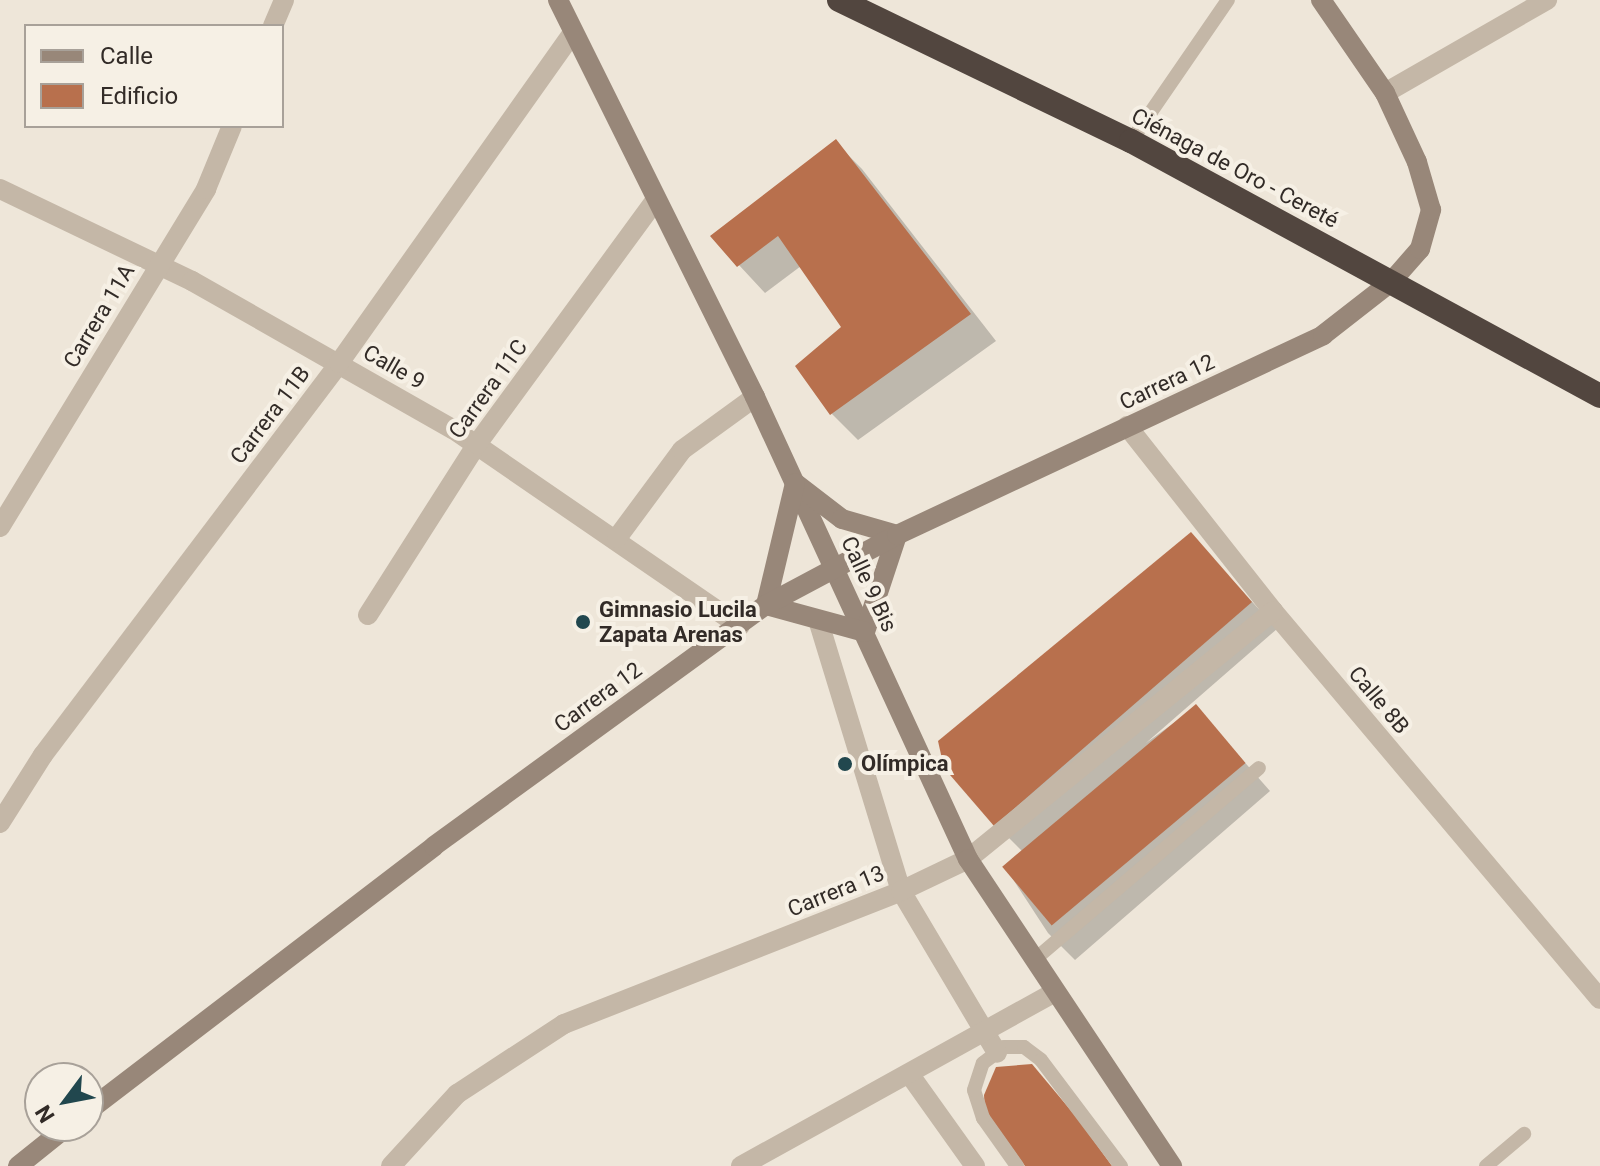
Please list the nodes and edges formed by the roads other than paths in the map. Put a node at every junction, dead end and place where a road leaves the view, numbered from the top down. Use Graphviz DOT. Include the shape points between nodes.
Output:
graph roads {
  1 [pos="284,0"];
  2 [pos="558,0"];
  3 [pos="839,0"];
  4 [pos="1228,0"];
  5 [pos="1321,0"];
  6 [pos="1547,0"];
  7 [pos="274,24"];
  8 [pos="573,33"];
  9 [pos="1385,93"];
  10 [pos="231,128"];
  11 [pos="1131,141"];
  12 [pos="0,189"];
  13 [pos="656,199"];
  14 [pos="158,265"];
  15 [pos="1391,282"];
  16 [pos="339,363"];
  17 [pos="1600,396"];
  18 [pos="755,397"];
  19 [pos="1127,426"];
  20 [pos="477,444"];
  21 [pos="795,483"];
  22 [pos="0,527"];
  23 [pos="897,535"];
  24 [pos="617,538"];
  25 [pos="834,568"];
  26 [pos="766,605"];
  27 [pos="1273,611"];
  28 [pos="368,615"];
  29 [pos="819,623"];
  30 [pos="740,626"];
  31 [pos="865,632"];
  32 [pos="1259,768"];
  33 [pos="0,823"];
  34 [pos="968,859"];
  35 [pos="901,891"];
  36 [pos="1033,961"];
  37 [pos="1053,993"];
  38 [pos="1600,999"];
  39 [pos="985,1031"];
  40 [pos="997,1053"];
  41 [pos="910,1075"];
  42 [pos="104,1099"];
  43 [pos="1524,1134"];
  44 [pos="48,1142"];
  45 [pos="18,1166"];
  46 [pos="391,1166"];
  47 [pos="741,1166"];
  48 [pos="975,1166"];
  49 [pos="1017,1166"];
  50 [pos="1121,1166"];
  51 [pos="1172,1166"];
  52 [pos="1486,1166"];
  1 -- 7 [label="street"];
  2 -- 8 [label="street, Calle 9 Bis"];
  3 -- 11 [label="highway, Ciénaga de Oro - Cereté"];
  4 -- 11 [label="lane"];
  5 -- 9 [label="street"];
  6 -- 9 [label="street"];
  8 -- 13 [label="street, Calle 9 Bis"];
  8 -- 16 [label="street, Carrera 11B"];
  9 -- 15 [label="street" via="1417,162 1431,210 1420,249"];
  10 -- 14 [label="street, Carrera 11A" via="206,189"];
  11 -- 15 [label="highway, Ciénaga de Oro - Cereté"];
  12 -- 14 [label="street, Calle 9"];
  13 -- 18 [label="street, Calle 9 Bis"];
  13 -- 20 [label="street, Carrera 11C"];
  14 -- 16 [label="street, Calle 9"];
  14 -- 22 [label="street, Carrera 11A"];
  15 -- 17 [label="highway, Ciénaga de Oro - Cereté"];
  15 -- 19 [label="street, Carrera 12" via="1323,335"];
  16 -- 20 [label="street, Calle 9"];
  16 -- 33 [label="street, Carrera 11B" via="43,755"];
  18 -- 21 [label="street, Calle 9 Bis"];
  18 -- 24 [label="street" via="682,450"];
  19 -- 23 [label="street, Carrera 12"];
  19 -- 27 [label="street, Calle 8B"];
  20 -- 24 [label="street, Calle 9"];
  20 -- 28 [label="street, Carrera 11C"];
  21 -- 23 [label="street" via="842,519"];
  21 -- 25 [label="street, Calle 9 Bis"];
  21 -- 26 [label="street"];
  23 -- 25 [label="street, Carrera 12"];
  23 -- 31 [label="street"];
  24 -- 30 [label="street, Calle 9"];
  25 -- 26 [label="street, Carrera 12"];
  25 -- 31 [label="street, Calle 9 Bis"];
  26 -- 29 [label="street"];
  26 -- 30 [label="street, Carrera 12"];
  27 -- 34 [label="street, Carrera 13"];
  27 -- 38 [label="street, Calle 8B"];
  29 -- 31 [label="street"];
  29 -- 35 [label="street"];
  30 -- 42 [label="street, Carrera 12" via="434,846"];
  31 -- 34 [label="street, Calle 9 Bis"];
  32 -- 36 [label="lane"];
  34 -- 35 [label="street, Carrera 13"];
  34 -- 36 [label="street, Calle 9 Bis"];
  35 -- 39 [label="street"];
  35 -- 46 [label="street, Carrera 13" via="564,1024 457,1094"];
  36 -- 37 [label="street, Calle 9 Bis"];
  37 -- 39 [label="street"];
  37 -- 51 [label="street, Calle 9 Bis"];
  39 -- 40 [label="street"];
  39 -- 41 [label="street"];
  40 -- 49 [label="lane" via="983,1063 974,1090 983,1118"];
  40 -- 50 [label="lane" via="1024,1047 1041,1060"];
  41 -- 47 [label="street"];
  41 -- 48 [label="street"];
  43 -- 52 [label="lane"];
  44 -- 45 [label="street"];
}
